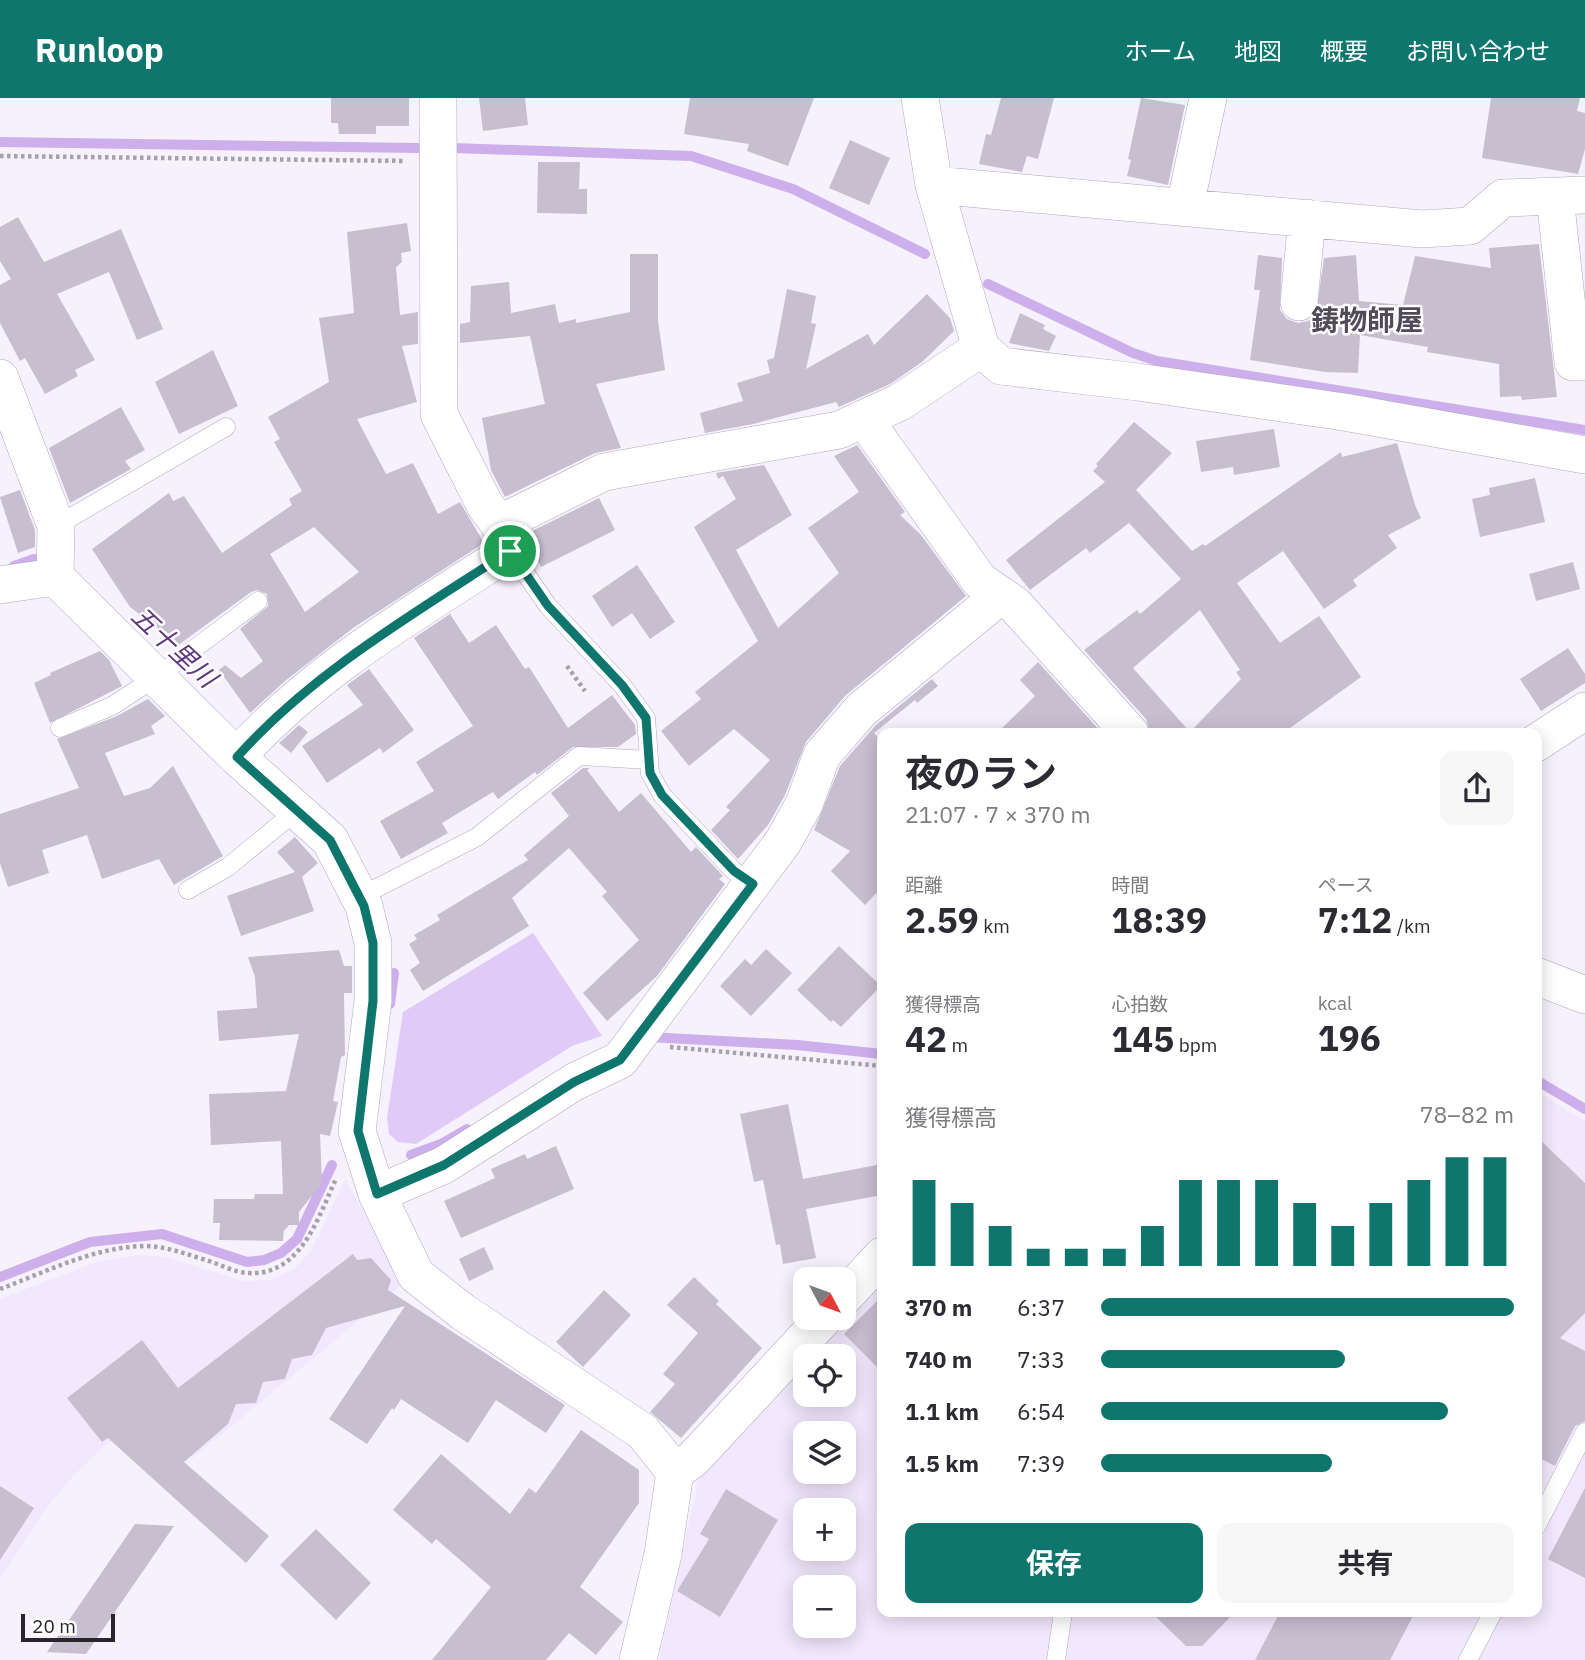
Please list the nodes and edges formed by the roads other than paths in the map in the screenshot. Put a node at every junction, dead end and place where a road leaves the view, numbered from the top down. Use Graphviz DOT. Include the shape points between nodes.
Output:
graph roads {
  1 [pos="438,98"];
  2 [pos="920,98"];
  3 [pos="1208,98"];
  4 [pos="934,185"];
  5 [pos="1570,196"];
  6 [pos="1185,206"];
  7 [pos="1307,218"];
  8 [pos="1299,302"];
  9 [pos="981,348"];
  10 [pos="1585,362"];
  11 [pos="0,378"];
  12 [pos="864,419"];
  13 [pos="226,427"];
  14 [pos="1585,455"];
  15 [pos="56,526"];
  16 [pos="504,538"];
  17 [pos="55,577"];
  18 [pos="0,585"];
  19 [pos="1001,595"];
  20 [pos="258,601"];
  21 [pos="158,676"];
  22 [pos="1585,710"];
  23 [pos="60,728"];
  24 [pos="1126,728"];
  25 [pos="1542,739"];
  26 [pos="237,757"];
  27 [pos="649,760"];
  28 [pos="296,811"];
  29 [pos="753,884"];
  30 [pos="188,890"];
  31 [pos="359,897"];
  32 [pos="1542,978"];
  33 [pos="1585,995"];
  34 [pos="377,1194"];
  35 [pos="877,1261"];
  36 [pos="856,1284"];
  37 [pos="813,1330"];
  38 [pos="1585,1432"];
  39 [pos="675,1472"];
  40 [pos="1542,1515"];
  41 [pos="1062,1617"];
  42 [pos="1490,1617"];
  43 [pos="638,1660"];
  44 [pos="1056,1660"];
  45 [pos="1468,1660"];
  1 -- 16 [label="street" via="439,414"];
  2 -- 4 [label="street"];
  3 -- 6 [label="street"];
  4 -- 6 [label="street"];
  4 -- 9 [label="street"];
  5 -- 7 [label="street" via="1503,198 1470,226 1422,229"];
  5 -- 10 [label="street" via="1573,362"];
  6 -- 7 [label="street"];
  7 -- 8 [label="street"];
  9 -- 12 [label="street" via="900,402"];
  9 -- 14 [label="street" via="1001,366 1344,412"];
  11 -- 15 [label="street"];
  12 -- 16 [label="street" via="839,430 604,472"];
  12 -- 19 [label="street" via="980,580"];
  13 -- 15 [label="lane"];
  15 -- 17 [label="street"];
  16 -- 26 [label="street" via="271,719"];
  16 -- 27 [label="lane" via="548,606 622,685 646,718"];
  17 -- 18 [label="street"];
  17 -- 21 [label="street"];
  19 -- 24 [label="street"];
  19 -- 29 [label="street" via="861,710 822,755 804,804"];
  20 -- 21 [label="lane"];
  21 -- 23 [label="lane" via="112,706"];
  21 -- 26 [label="street"];
  22 -- 25 [label="street"];
  26 -- 28 [label="street"];
  27 -- 29 [label="lane" via="650,773 662,795 734,871"];
  27 -- 31 [label="lane" via="579,756 477,837"];
  28 -- 30 [label="lane" via="228,867"];
  28 -- 31 [label="street" via="330,840"];
  29 -- 34 [label="street" via="631,1045 444,1165"];
  31 -- 34 [label="street" via="373,943 373,1001 358,1131"];
  32 -- 33 [label="street"];
  34 -- 39 [label="street" via="416,1275 463,1312 643,1432"];
  35 -- 36 [label="street"];
  37 -- 39 [label="street" via="693,1459"];
  38 -- 40 [label="lane"];
  39 -- 43 [label="street" via="663,1553"];
  41 -- 44 [label="lane"];
  42 -- 45 [label="lane"];
}
